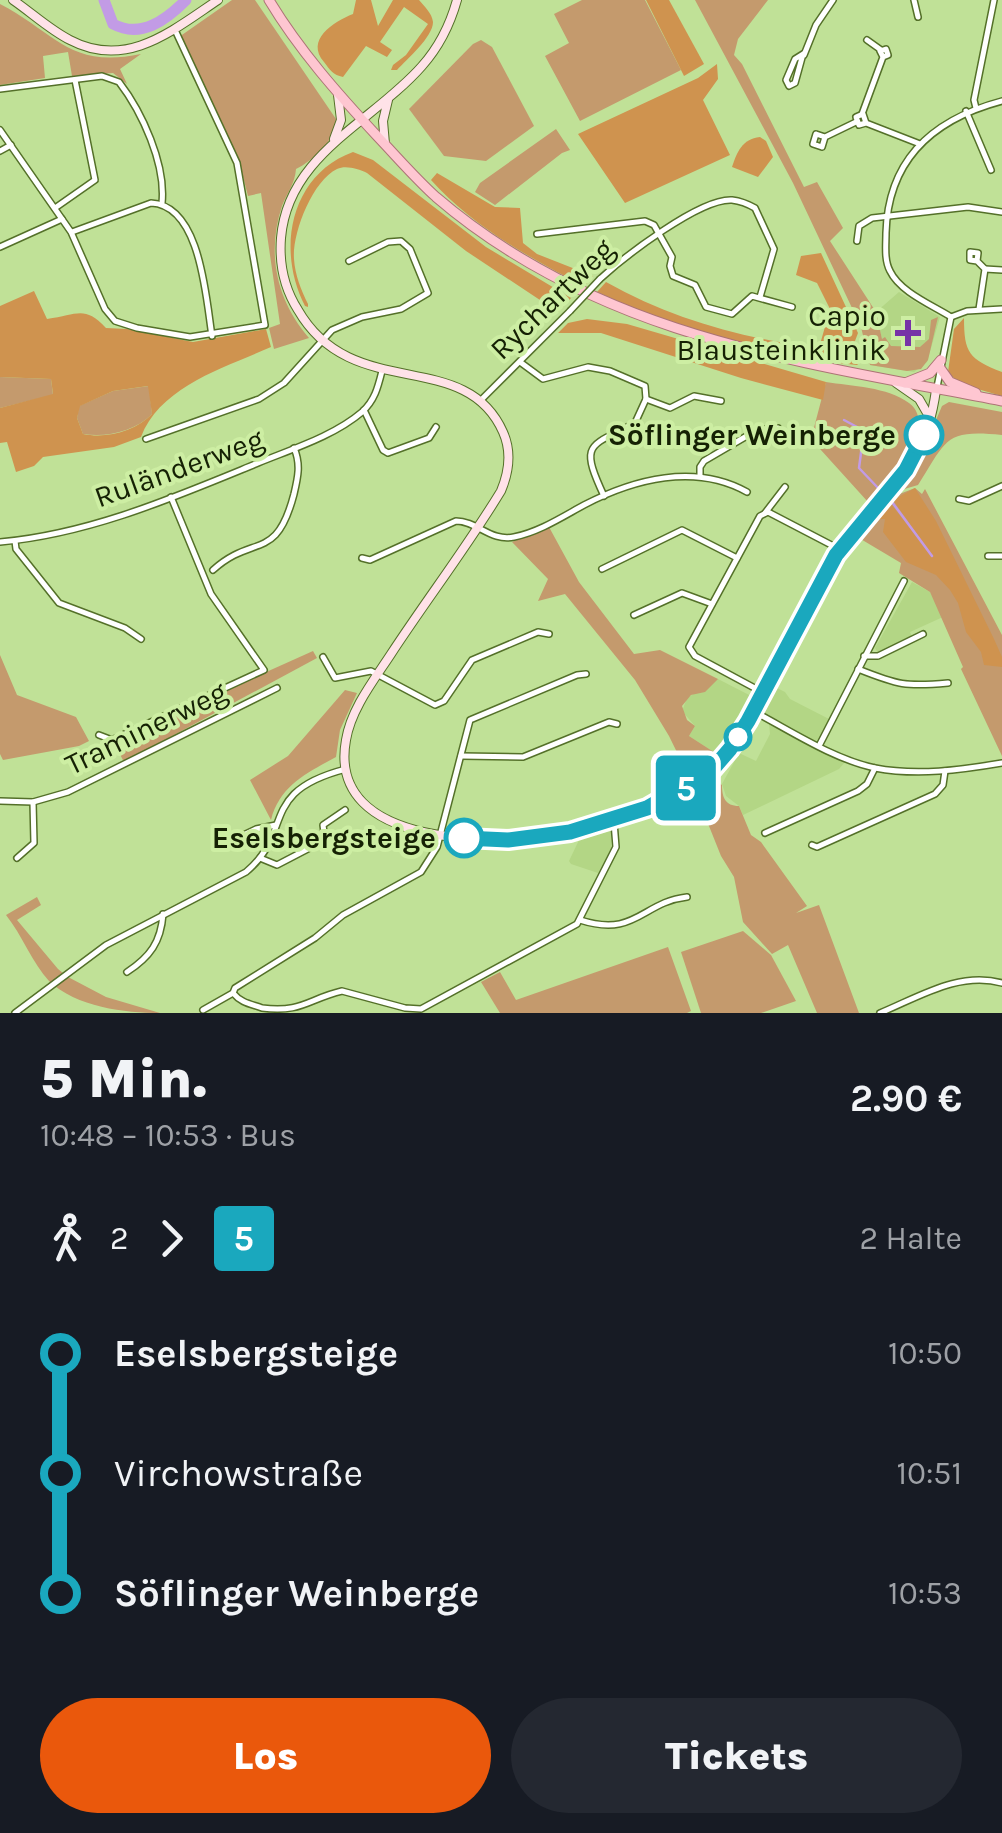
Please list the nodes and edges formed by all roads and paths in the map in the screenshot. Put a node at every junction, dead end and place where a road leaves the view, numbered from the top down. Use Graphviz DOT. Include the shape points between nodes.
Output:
graph roads {
  1 [pos="13,0"];
  2 [pos="218,0"];
  3 [pos="269,0"];
  4 [pos="454,0"];
  5 [pos="833,0"];
  6 [pos="914,0"];
  7 [pos="994,0"];
  8 [pos="918,17"];
  9 [pos="175,30"];
  10 [pos="867,40"];
  11 [pos="804,55"];
  12 [pos="76,80"];
  13 [pos="0,89"];
  14 [pos="338,94"];
  15 [pos="390,96"];
  16 [pos="1002,101"];
  17 [pos="976,108"];
  18 [pos="966,111"];
  19 [pos="862,114"];
  20 [pos="361,119"];
  21 [pos="856,122"];
  22 [pos="866,123"];
  23 [pos="0,130"];
  24 [pos="825,137"];
  25 [pos="385,144"];
  26 [pos="920,144"];
  27 [pos="11,145"];
  28 [pos="0,151"];
  29 [pos="326,151"];
  30 [pos="990,170"];
  31 [pos="162,203"];
  32 [pos="55,208"];
  33 [pos="1002,212"];
  34 [pos="887,216"];
  35 [pos="62,218"];
  36 [pos="71,232"];
  37 [pos="538,234"];
  38 [pos="658,234"];
  39 [pos="858,241"];
  40 [pos="0,247"];
  41 [pos="349,261"];
  42 [pos="978,261"];
  43 [pos="986,269"];
  44 [pos="1002,270"];
  45 [pos="760,297"];
  46 [pos="792,307"];
  47 [pos="979,309"];
  48 [pos="1002,309"];
  49 [pos="951,317"];
  50 [pos="212,336"];
  51 [pos="324,342"];
  52 [pos="520,362"];
  53 [pos="940,364"];
  54 [pos="382,371"];
  55 [pos="898,383"];
  56 [pos="936,390"];
  57 [pos="983,397"];
  58 [pos="481,400"];
  59 [pos="646,400"];
  60 [pos="1002,400"];
  61 [pos="721,401"];
  62 [pos="364,410"];
  63 [pos="930,418"];
  64 [pos="436,426"];
  65 [pos="778,428"];
  66 [pos="146,439"];
  67 [pos="294,448"];
  68 [pos="700,476"];
  69 [pos="1002,486"];
  70 [pos="784,487"];
  71 [pos="747,492"];
  72 [pos="604,496"];
  73 [pos="170,498"];
  74 [pos="959,500"];
  75 [pos="765,512"];
  76 [pos="477,528"];
  77 [pos="14,541"];
  78 [pos="0,542"];
  79 [pos="840,550"];
  80 [pos="988,556"];
  81 [pos="1002,556"];
  82 [pos="362,558"];
  83 [pos="736,558"];
  84 [pos="602,569"];
  85 [pos="214,570"];
  86 [pos="904,581"];
  87 [pos="712,604"];
  88 [pos="634,616"];
  89 [pos="550,634"];
  90 [pos="923,634"];
  91 [pos="140,639"];
  92 [pos="864,656"];
  93 [pos="323,657"];
  94 [pos="858,669"];
  95 [pos="378,674"];
  96 [pos="586,674"];
  97 [pos="948,683"];
  98 [pos="277,688"];
  99 [pos="762,692"];
  100 [pos="753,712"];
  101 [pos="616,724"];
  102 [pos="100,734"];
  103 [pos="820,744"];
  104 [pos="461,756"];
  105 [pos="1002,763"];
  106 [pos="875,768"];
  107 [pos="346,769"];
  108 [pos="945,771"];
  109 [pos="0,801"];
  110 [pos="33,802"];
  111 [pos="345,810"];
  112 [pos="613,819"];
  113 [pos="276,825"];
  114 [pos="765,832"];
  115 [pos="440,835"];
  116 [pos="231,841"];
  117 [pos="812,845"];
  118 [pos="17,858"];
  119 [pos="260,858"];
  120 [pos="687,898"];
  121 [pos="163,914"];
  122 [pos="580,920"];
  123 [pos="127,972"];
  124 [pos="1002,982"];
  125 [pos="233,993"];
  126 [pos="203,1010"];
  127 [pos="418,1011"];
  128 [pos="15,1013"];
  129 [pos="880,1013"];
  1 -- 9 [label="street" via="89,47 136,48"];
  2 -- 9 [label="street"];
  3 -- 14 [label="main road"];
  4 -- 15 [label="street" via="450,22 421,68"];
  5 -- 11 [label="street"];
  6 -- 8 [label="street"];
  7 -- 17 [label="street"];
  9 -- 50 [label="street" via="236,158 265,325"];
  10 -- 19 [label="street" via="882,54"];
  11 -- 11 [label="street" via="794,60 789,86 795,83"];
  12 -- 13 [label="street"];
  12 -- 31 [label="street" via="108,76 123,87 153,149"];
  12 -- 32 [label="street" via="96,176"];
  14 -- 20 [label="main road"];
  14 -- 29 [label="street" via="340,124"];
  15 -- 20 [label="street"];
  15 -- 25 [label="street"];
  16 -- 17 [label="street"];
  17 -- 18 [label="street"];
  18 -- 26 [label="street"];
  18 -- 30 [label="street"];
  19 -- 21 [label="street"];
  19 -- 22 [label="street"];
  20 -- 25 [label="main road"];
  20 -- 29 [label="street"];
  21 -- 22 [label="street"];
  21 -- 24 [label="street"];
  22 -- 26 [label="street"];
  23 -- 27 [label="street"];
  25 -- 55 [label="main road" via="476,227 607,303 748,351"];
  26 -- 34 [label="street" via="892,192"];
  27 -- 28 [label="street"];
  27 -- 32 [label="street"];
  29 -- 51 [label="street" via="297,186 280,242 286,289"];
  31 -- 36 [label="street"];
  31 -- 50 [label="street" via="196,249"];
  32 -- 35 [label="street"];
  33 -- 34 [label="street" via="962,208"];
  34 -- 39 [label="street" via="862,222"];
  34 -- 49 [label="street" via="893,277"];
  35 -- 36 [label="street"];
  35 -- 40 [label="street"];
  36 -- 50 [label="street" via="115,320"];
  37 -- 38 [label="street, Rychartweg" via="645,221"];
  38 -- 45 [label="street, Rychartweg" via="672,257 673,276 695,285 706,307 732,314 747,298"];
  38 -- 45 [label="street, Rychartweg" via="719,202 751,205 774,245"];
  38 -- 52 [label="street, Rychartweg, bridge" via="600,279"];
  41 -- 51 [label="street" via="401,240 428,293 401,309 337,327"];
  42 -- 43 [label="street"];
  43 -- 44 [label="street"];
  43 -- 47 [label="street"];
  45 -- 46 [label="street"];
  47 -- 48 [label="street"];
  47 -- 49 [label="street"];
  49 -- 53 [label="street"];
  51 -- 54 [label="street"];
  51 -- 66 [label="street" via="259,400"];
  52 -- 58 [label="street, Rychartweg"];
  52 -- 59 [label="street" via="543,379 598,367 640,382"];
  53 -- 55 [label="main road"];
  53 -- 56 [label="street"];
  53 -- 57 [label="main road" via="950,382"];
  54 -- 58 [label="street" via="446,383"];
  54 -- 62 [label="street"];
  55 -- 56 [label="main road"];
  55 -- 63 [label="street"];
  56 -- 57 [label="main road"];
  56 -- 63 [label="street"];
  57 -- 60 [label="main road"];
  58 -- 76 [label="street" via="501,428 508,466"];
  59 -- 61 [label="street" via="670,408 694,396"];
  59 -- 72 [label="street" via="635,423 594,445 589,462"];
  62 -- 64 [label="street" via="388,453 429,438"];
  62 -- 67 [label="street, Ruländerweg"];
  63 -- 79 [label="street" via="906,470"];
  65 -- 68 [label="street" via="757,430 706,460"];
  67 -- 73 [label="street, Ruländerweg"];
  67 -- 85 [label="street" via="298,478 282,529"];
  68 -- 71 [label="street"];
  68 -- 72 [label="street" via="651,480"];
  69 -- 74 [label="street"];
  70 -- 75 [label="street"];
  72 -- 76 [label="street" via="510,538"];
  73 -- 77 [label="street, Ruländerweg"];
  73 -- 102 [label="street" via="210,594 264,670 112,740"];
  75 -- 79 [label="street"];
  75 -- 83 [label="street"];
  76 -- 82 [label="street" via="456,521"];
  76 -- 95 [label="street"];
  77 -- 78 [label="street, Ruländerweg"];
  77 -- 91 [label="street" via="59,603"];
  79 -- 99 [label="street"];
  80 -- 81 [label="street"];
  83 -- 84 [label="street" via="682,530"];
  83 -- 87 [label="street"];
  86 -- 92 [label="street"];
  87 -- 88 [label="street" via="682,593"];
  87 -- 99 [label="street" via="690,650"];
  89 -- 95 [label="street" via="538,632 472,660 436,705"];
  90 -- 92 [label="street"];
  92 -- 94 [label="street"];
  93 -- 95 [label="street" via="336,678"];
  94 -- 97 [label="street" via="900,684"];
  94 -- 103 [label="street"];
  95 -- 107 [label="street" via="348,732"];
  96 -- 104 [label="street" via="470,720"];
  98 -- 110 [label="street, Traminerweg" via="103,777"];
  99 -- 100 [label="street"];
  100 -- 103 [label="street"];
  100 -- 112 [label="street" via="707,774"];
  101 -- 104 [label="street" via="523,757"];
  103 -- 106 [label="street"];
  104 -- 115 [label="street"];
  105 -- 108 [label="street"];
  106 -- 108 [label="street"];
  106 -- 114 [label="street" via="858,790"];
  107 -- 113 [label="street" via="294,792"];
  107 -- 115 [label="street" via="375,813 403,828"];
  108 -- 117 [label="street" via="936,794"];
  109 -- 110 [label="street, Traminerweg"];
  110 -- 118 [label="street" via="34,843"];
  111 -- 119 [label="street" via="323,824 325,840 318,844 276,865"];
  112 -- 115 [label="street" via="529,839"];
  112 -- 122 [label="street" via="616,847"];
  113 -- 116 [label="street"];
  113 -- 119 [label="street"];
  115 -- 125 [label="street" via="416,877 327,926"];
  119 -- 121 [label="street" via="238,878"];
  120 -- 122 [label="street" via="622,925"];
  121 -- 123 [label="street" via="154,949"];
  121 -- 128 [label="street" via="78,964"];
  122 -- 127 [label="street"];
  124 -- 129 [label="street" via="960,980"];
  125 -- 126 [label="street"];
  125 -- 127 [label="street" via="241,1002 281,1013 342,991"];
}
